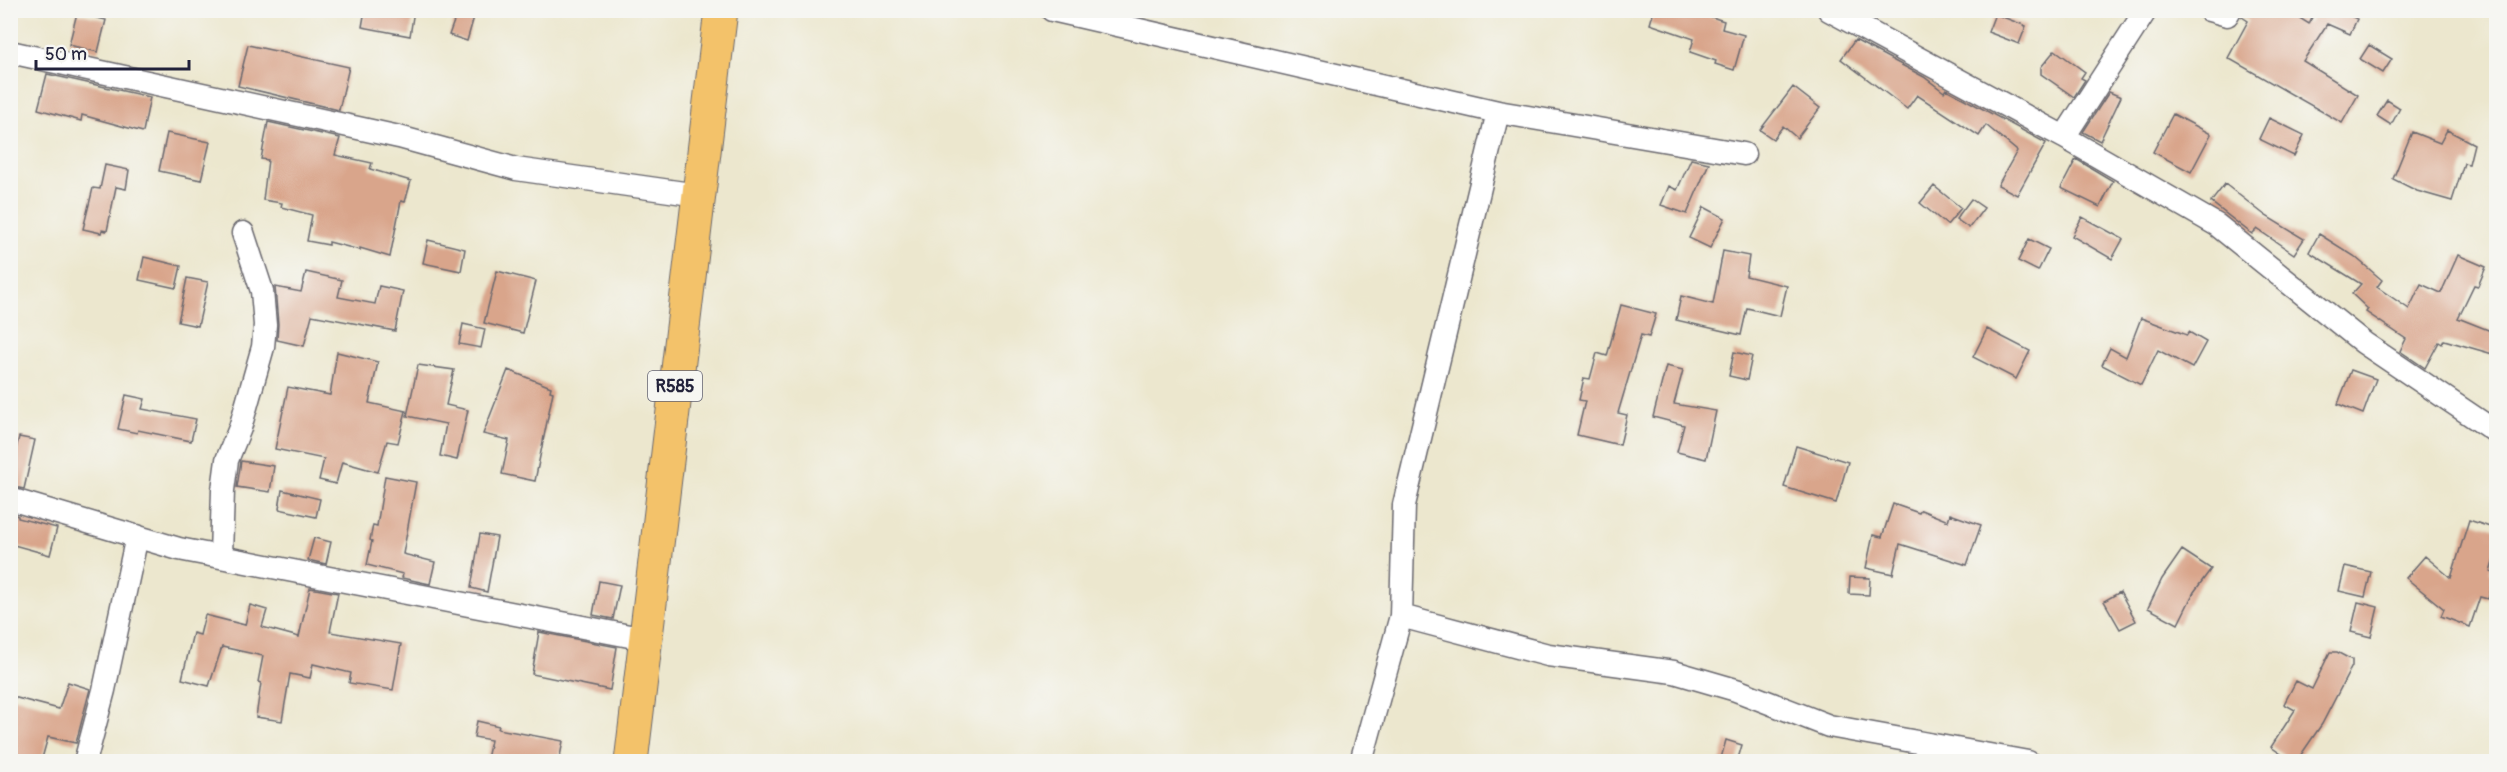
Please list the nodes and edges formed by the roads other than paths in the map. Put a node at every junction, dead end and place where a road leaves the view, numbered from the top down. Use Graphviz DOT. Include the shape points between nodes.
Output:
graph roads {
  1 [pos="721,10"];
  2 [pos="1052,10"];
  3 [pos="1829,10"];
  4 [pos="2146,10"];
  5 [pos="2209,10"];
  6 [pos="2230,10"];
  7 [pos="1117,18"];
  8 [pos="10,52"];
  9 [pos="1498,112"];
  10 [pos="2064,137"];
  11 [pos="1744,154"];
  12 [pos="698,195"];
  13 [pos="243,233"];
  14 [pos="2496,432"];
  15 [pos="10,499"];
  16 [pos="137,536"];
  17 [pos="220,556"];
  18 [pos="1401,616"];
  19 [pos="645,639"];
  20 [pos="85,762"];
  21 [pos="631,762"];
  22 [pos="1361,762"];
  23 [pos="2028,762"];
  1 -- 12 [label="main road, R585"];
  2 -- 7 [label="street"];
  3 -- 10 [label="street"];
  4 -- 10 [label="street"];
  5 -- 6 [label="street" via="2227,15"];
  7 -- 9 [label="street"];
  8 -- 12 [label="street" via="399,137 516,169"];
  9 -- 11 [label="street"];
  9 -- 18 [label="street" via="1404,505"];
  10 -- 14 [label="street" via="2217,225 2364,343"];
  12 -- 19 [label="main road, R585"];
  13 -- 17 [label="street" via="262,291 265,325 263,347 227,460"];
  15 -- 16 [label="street"];
  16 -- 17 [label="street"];
  16 -- 20 [label="street"];
  17 -- 19 [label="street"];
  18 -- 22 [label="street"];
  18 -- 23 [label="street" via="1548,655 1674,672 1736,690 1829,726"];
  19 -- 21 [label="main road, R585"];
}
